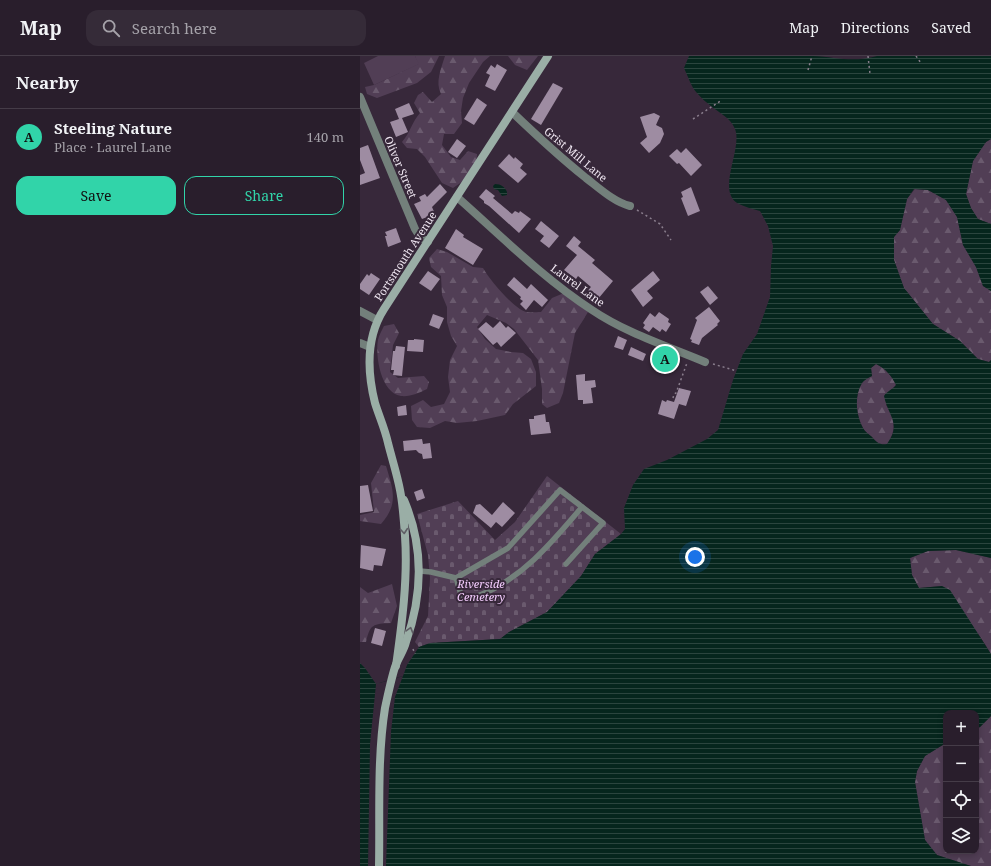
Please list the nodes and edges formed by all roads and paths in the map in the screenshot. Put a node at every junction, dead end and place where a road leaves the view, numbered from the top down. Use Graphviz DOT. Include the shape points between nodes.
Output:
graph roads {
  1 [pos="548,56"];
  2 [pos="812,56"];
  3 [pos="868,56"];
  4 [pos="916,56"];
  5 [pos="921,63"];
  6 [pos="808,70"];
  7 [pos="870,74"];
  8 [pos="360,97"];
  9 [pos="722,100"];
  10 [pos="512,112"];
  11 [pos="693,118"];
  12 [pos="457,197"];
  13 [pos="630,206"];
  14 [pos="671,240"];
  15 [pos="428,242"];
  16 [pos="360,311"];
  17 [pos="377,320"];
  18 [pos="360,343"];
  19 [pos="370,347"];
  20 [pos="690,355"];
  21 [pos="705,362"];
  22 [pos="737,371"];
  23 [pos="673,398"];
  24 [pos="400,492"];
  25 [pos="582,507"];
  26 [pos="566,564"];
  27 [pos="420,571"];
  28 [pos="456,578"];
  29 [pos="396,666"];
  30 [pos="379,866"];
  1 -- 10 [label="main road, Portsmouth Avenue"];
  2 -- 6 [label="path"];
  3 -- 7 [label="path"];
  4 -- 5 [label="path"];
  8 -- 15 [label="street, Oliver Street" via="415,228 420,237"];
  9 -- 11 [label="path"];
  10 -- 12 [label="main road, Portsmouth Avenue"];
  10 -- 13 [label="street, Grist Mill Lane" via="564,161 610,196"];
  12 -- 15 [label="main road, Portsmouth Avenue"];
  12 -- 20 [label="street, Laurel Lane" via="544,274 592,310 628,330"];
  13 -- 14 [label="path" via="660,224"];
  15 -- 17 [label="main road, Portsmouth Avenue"];
  16 -- 17 [label="street"];
  17 -- 19 [label="main road, Portsmouth Avenue"];
  18 -- 19 [label="street"];
  19 -- 24 [label="main road, Portsmouth Avenue" via="374,397"];
  20 -- 21 [label="street, Laurel Lane"];
  20 -- 23 [label="path"];
  21 -- 22 [label="path"];
  24 -- 27 [label="main road, Portsmouth Avenue" via="412,518"];
  24 -- 29 [label="main road, Portsmouth Avenue, one-way" via="405,542 405,590"];
  25 -- 26 [label="lane" via="603,523"];
  25 -- 28 [label="lane" via="560,490 508,548"];
  25 -- 28 [label="lane" via="528,565 507,581 479,596 462,598"];
  27 -- 28 [label="lane"];
  29 -- 27 [label="main road, Portsmouth Avenue, one-way" via="411,628 418,599"];
  29 -- 30 [label="main road, Portsmouth Avenue" via="387,697 383,727"];
}
